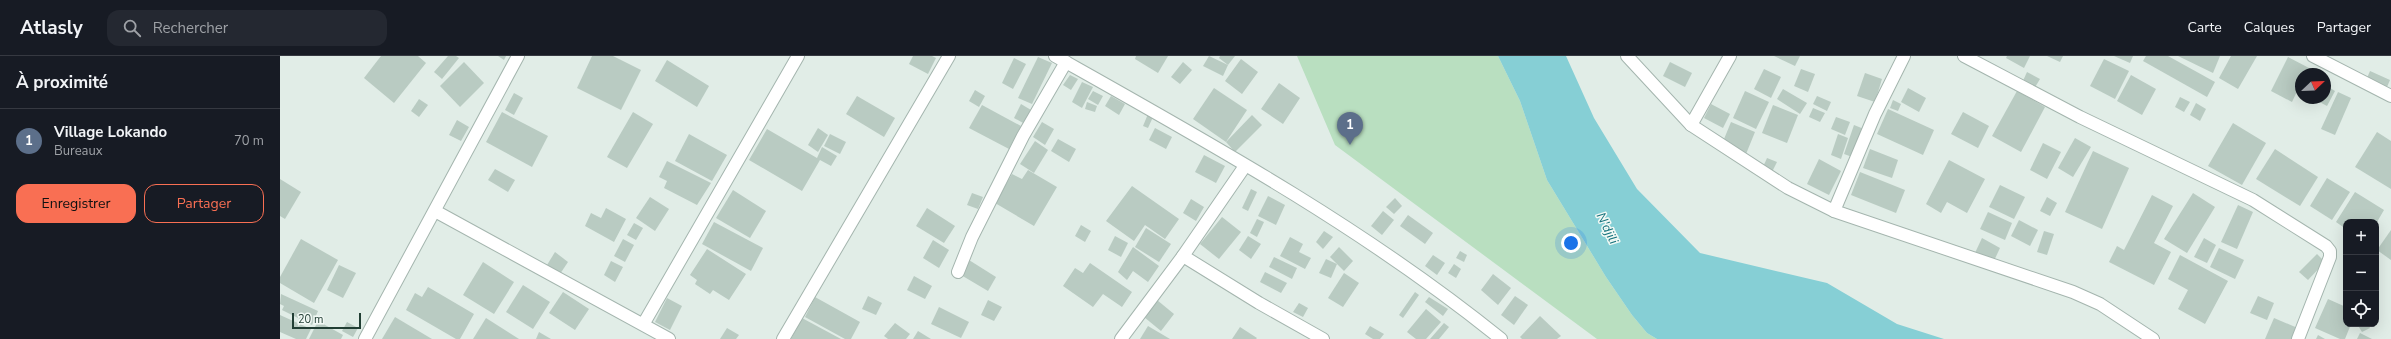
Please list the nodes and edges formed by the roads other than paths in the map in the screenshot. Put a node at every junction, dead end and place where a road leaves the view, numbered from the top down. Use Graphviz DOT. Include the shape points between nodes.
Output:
graph roads {
  1 [pos="518,56"];
  2 [pos="798,56"];
  3 [pos="949,56"];
  4 [pos="1055,56"];
  5 [pos="1627,56"];
  6 [pos="1730,56"];
  7 [pos="1904,56"];
  8 [pos="1964,56"];
  9 [pos="2313,56"];
  10 [pos="1066,62"];
  11 [pos="2391,96"];
  12 [pos="1691,125"];
  13 [pos="1245,166"];
  14 [pos="435,211"];
  15 [pos="1834,211"];
  16 [pos="1183,256"];
  17 [pos="958,272"];
  18 [pos="644,324"];
  19 [pos="365,339"];
  20 [pos="669,339"];
  21 [pos="783,339"];
  22 [pos="1121,339"];
  23 [pos="1323,339"];
  24 [pos="1501,339"];
  25 [pos="2153,339"];
  26 [pos="2298,339"];
  1 -- 14 [label="street"];
  2 -- 18 [label="street"];
  3 -- 21 [label="street"];
  4 -- 10 [label="street"];
  5 -- 12 [label="street"];
  6 -- 12 [label="street"];
  7 -- 15 [label="street" via="1875,114"];
  8 -- 26 [label="street" via="2087,121 2253,200 2326,246 2330,251 2330,257"];
  9 -- 11 [label="street"];
  10 -- 13 [label="street"];
  10 -- 17 [label="street" via="1020,143 972,237"];
  12 -- 15 [label="street" via="1788,188"];
  13 -- 16 [label="street"];
  13 -- 24 [label="street" via="1413,272"];
  14 -- 18 [label="street"];
  14 -- 19 [label="street"];
  15 -- 25 [label="street" via="2072,292 2100,304"];
  16 -- 22 [label="street"];
  16 -- 23 [label="street"];
  18 -- 20 [label="street"];
}
